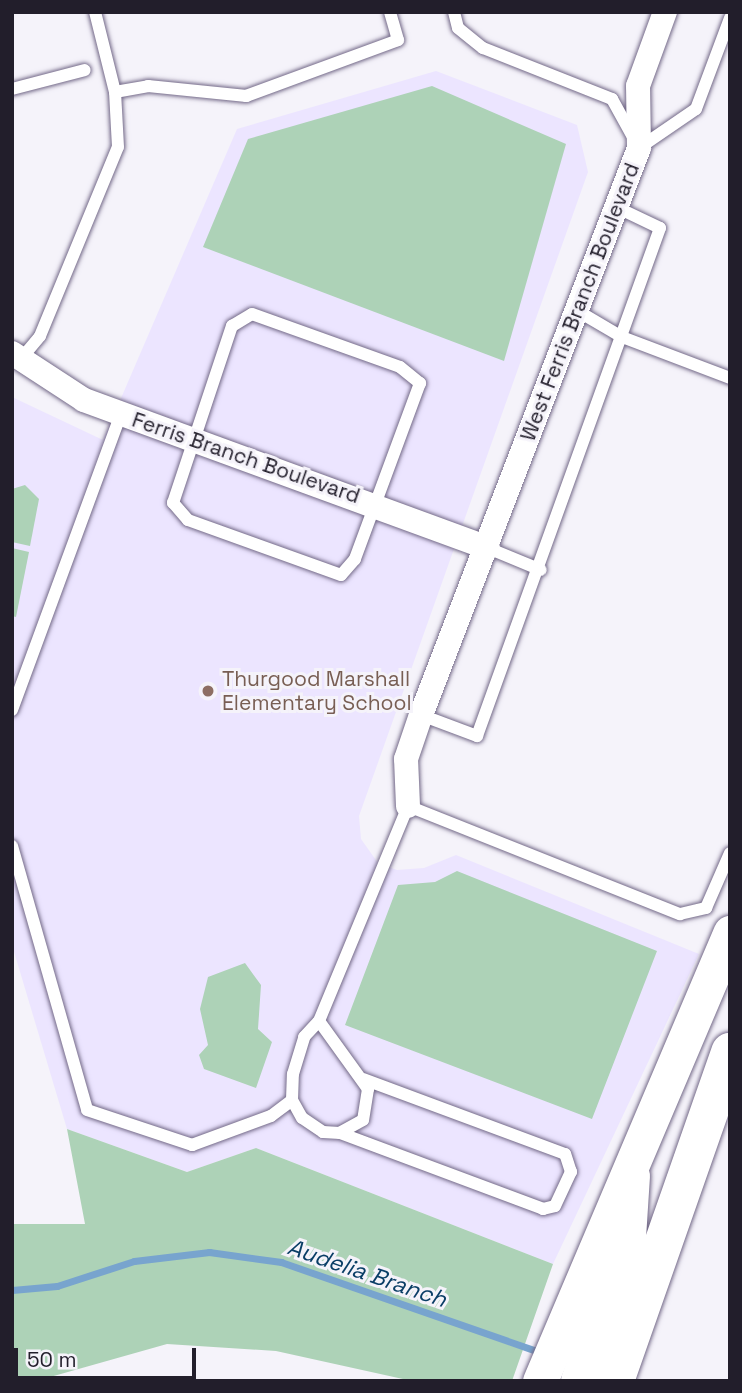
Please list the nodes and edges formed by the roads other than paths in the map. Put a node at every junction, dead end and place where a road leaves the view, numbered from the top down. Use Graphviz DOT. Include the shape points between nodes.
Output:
graph roads {
  1 [pos="94,12"];
  2 [pos="390,12"];
  3 [pos="454,12"];
  4 [pos="666,12"];
  5 [pos="730,19"];
  6 [pos="85,70"];
  7 [pos="12,89"];
  8 [pos="115,92"];
  9 [pos="639,148"];
  10 [pos="617,207"];
  11 [pos="576,310"];
  12 [pos="622,337"];
  13 [pos="16,357"];
  14 [pos="730,378"];
  15 [pos="121,414"];
  16 [pos="197,437"];
  17 [pos="375,503"];
  18 [pos="488,548"];
  19 [pos="541,570"];
  20 [pos="12,710"];
  21 [pos="421,715"];
  22 [pos="408,806"];
  23 [pos="12,846"];
  24 [pos="730,853"];
  25 [pos="730,933"];
  26 [pos="319,1021"];
  27 [pos="730,1052"];
  28 [pos="362,1079"];
  29 [pos="292,1100"];
  30 [pos="340,1133"];
  31 [pos="631,1175"];
  32 [pos="540,1381"];
  33 [pos="580,1381"];
  34 [pos="615,1381"];
  1 -- 8 [label="lane"];
  2 -- 8 [label="lane" via="398,40 246,96 148,86"];
  3 -- 9 [label="lane" via="458,28 483,48 612,99"];
  4 -- 9 [label="street, West Ferris Branch Boulevard" via="638,86"];
  5 -- 9 [label="lane" via="696,109"];
  6 -- 7 [label="lane"];
  8 -- 13 [label="lane" via="118,147 40,336"];
  9 -- 10 [label="street, West Ferris Branch Boulevard"];
  10 -- 11 [label="street, West Ferris Branch Boulevard"];
  10 -- 12 [label="lane" via="660,228"];
  11 -- 12 [label="lane"];
  11 -- 18 [label="street, West Ferris Branch Boulevard"];
  12 -- 14 [label="lane"];
  12 -- 19 [label="lane"];
  13 -- 15 [label="street, Ferris Branch Boulevard"];
  15 -- 16 [label="street, Ferris Branch Boulevard"];
  15 -- 20 [label="lane"];
  16 -- 17 [label="street, Ferris Branch Boulevard"];
  16 -- 17 [label="lane" via="173,503 188,520 341,575 355,559"];
  16 -- 17 [label="lane" via="232,326 252,314 400,367 420,383"];
  17 -- 18 [label="street, Ferris Branch Boulevard"];
  18 -- 19 [label="lane"];
  18 -- 21 [label="street, West Ferris Branch Boulevard"];
  19 -- 21 [label="lane" via="477,736"];
  21 -- 22 [label="street, West Ferris Branch Boulevard" via="406,759"];
  22 -- 24 [label="lane" via="680,914 706,908"];
  22 -- 26 [label="lane"];
  23 -- 29 [label="lane" via="80,1100 87,1110 192,1144 271,1116"];
  25 -- 31 [label="main road"];
  26 -- 28 [label="lane"];
  26 -- 29 [label="lane" via="304,1037"];
  27 -- 34 [label="highway"];
  28 -- 30 [label="lane" via="368,1090 362,1120"];
  28 -- 30 [label="lane" via="565,1154 571,1172 555,1206 543,1209"];
  29 -- 30 [label="lane" via="302,1118 323,1132"];
  31 -- 32 [label="main road"];
  31 -- 33 [label="highway" via="626,1253"];
}
